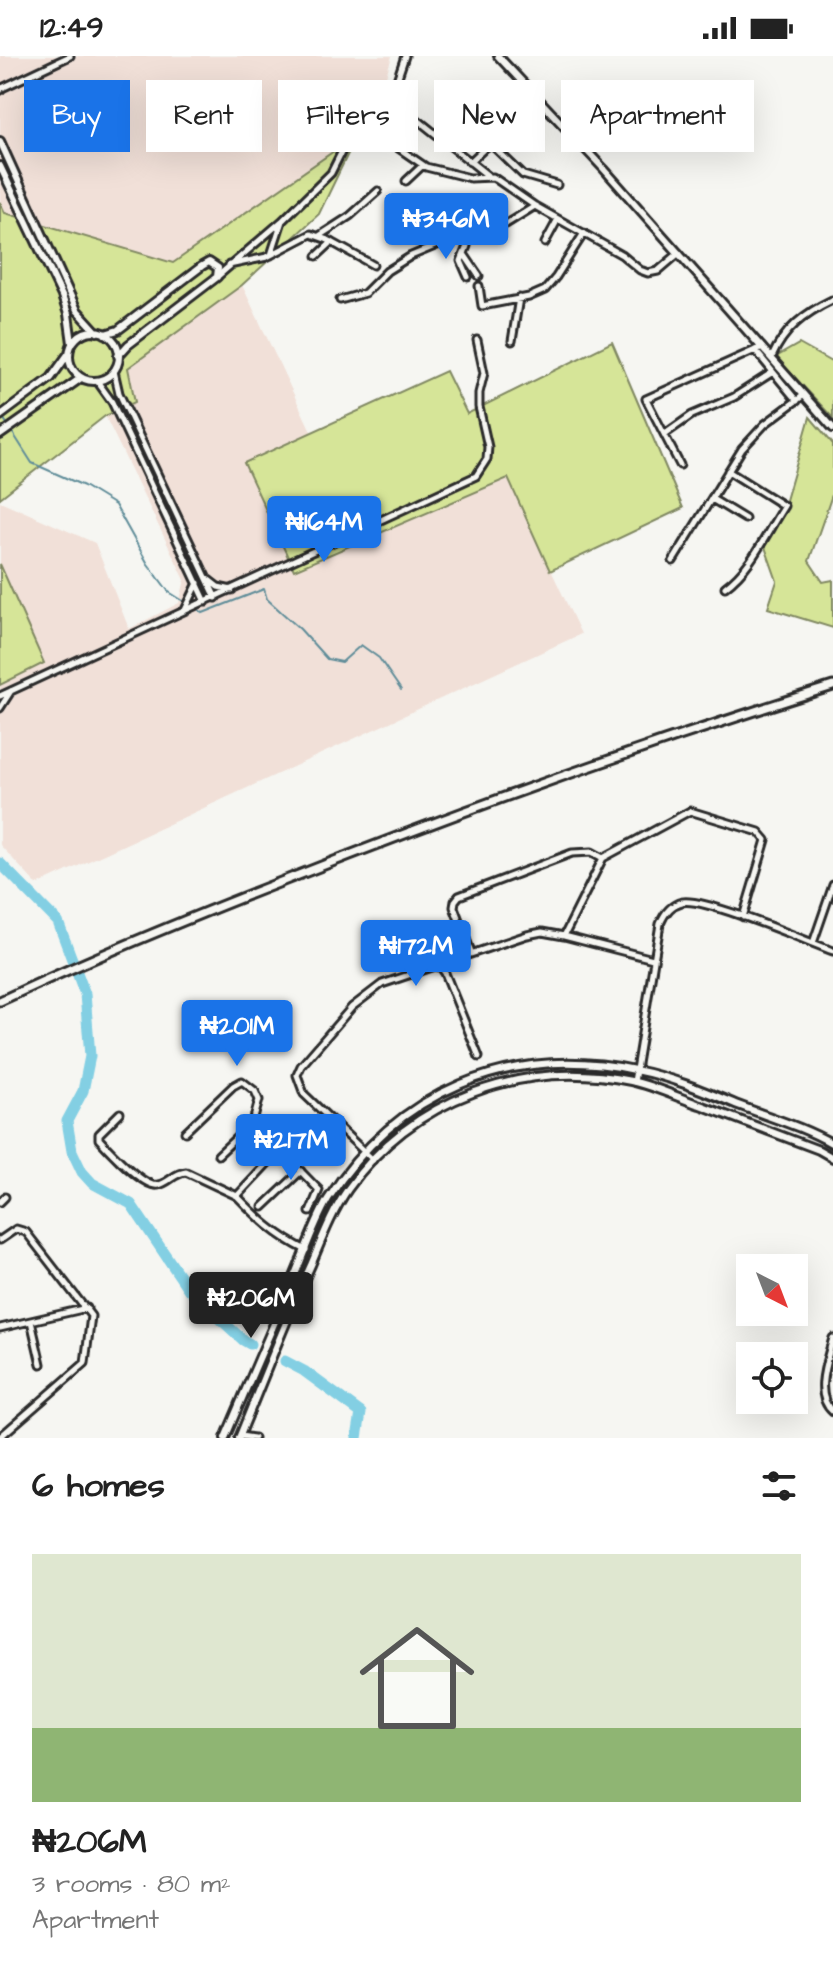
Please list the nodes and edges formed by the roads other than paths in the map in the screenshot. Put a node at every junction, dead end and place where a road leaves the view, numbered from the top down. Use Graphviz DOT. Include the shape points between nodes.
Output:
graph roads {
  1 [pos="70,56"];
  2 [pos="405,56"];
  3 [pos="498,56"];
  4 [pos="397,80"];
  5 [pos="0,89"];
  6 [pos="418,120"];
  7 [pos="0,141"];
  8 [pos="470,162"];
  9 [pos="423,165"];
  10 [pos="0,166"];
  11 [pos="488,176"];
  12 [pos="406,181"];
  13 [pos="557,185"];
  14 [pos="378,191"];
  15 [pos="535,206"];
  16 [pos="558,219"];
  17 [pos="282,221"];
  18 [pos="409,230"];
  19 [pos="584,233"];
  20 [pos="319,236"];
  21 [pos="464,236"];
  22 [pos="447,241"];
  23 [pos="332,242"];
  24 [pos="545,243"];
  25 [pos="679,253"];
  26 [pos="464,254"];
  27 [pos="271,255"];
  28 [pos="317,256"];
  29 [pos="229,265"];
  30 [pos="373,265"];
  31 [pos="479,276"];
  32 [pos="217,277"];
  33 [pos="468,277"];
  34 [pos="479,286"];
  35 [pos="519,298"];
  36 [pos="340,300"];
  37 [pos="832,300"];
  38 [pos="97,332"];
  39 [pos="105,334"];
  40 [pos="477,340"];
  41 [pos="512,341"];
  42 [pos="72,343"];
  43 [pos="758,348"];
  44 [pos="69,353"];
  45 [pos="118,356"];
  46 [pos="772,364"];
  47 [pos="114,371"];
  48 [pos="81,378"];
  49 [pos="97,381"];
  50 [pos="804,395"];
  51 [pos="797,401"];
  52 [pos="0,416"];
  53 [pos="833,428"];
  54 [pos="665,434"];
  55 [pos="0,435"];
  56 [pos="680,465"];
  57 [pos="728,471"];
  58 [pos="712,499"];
  59 [pos="745,519"];
  60 [pos="673,561"];
  61 [pos="207,578"];
  62 [pos="198,582"];
  63 [pos="725,587"];
  64 [pos="233,590"];
  65 [pos="216,598"];
  66 [pos="206,602"];
  67 [pos="182,612"];
  68 [pos="833,686"];
  69 [pos="11,690"];
  70 [pos="0,696"];
  71 [pos="0,708"];
  72 [pos="603,858"];
  73 [pos="833,885"];
  74 [pos="743,917"];
  75 [pos="564,936"];
  76 [pos="813,943"];
  77 [pos="833,951"];
  78 [pos="471,952"];
  79 [pos="653,959"];
  80 [pos="439,965"];
  81 [pos="0,1001"];
  82 [pos="479,1057"];
  83 [pos="636,1070"];
  84 [pos="634,1082"];
  85 [pos="120,1113"];
  86 [pos="253,1122"];
  87 [pos="185,1132"];
  88 [pos="833,1144"];
  89 [pos="280,1150"];
  90 [pos="364,1152"];
  91 [pos="218,1155"];
  92 [pos="833,1158"];
  93 [pos="373,1160"];
  94 [pos="301,1171"];
  95 [pos="237,1196"];
  96 [pos="263,1207"];
  97 [pos="310,1212"];
  98 [pos="0,1240"];
  99 [pos="306,1250"];
  100 [pos="87,1308"];
  101 [pos="31,1321"];
  102 [pos="0,1328"];
  103 [pos="833,1338"];
  104 [pos="41,1364"];
  105 [pos="833,1412"];
  106 [pos="0,1437"];
  107 [pos="239,1437"];
  108 [pos="225,1438"];
  109 [pos="254,1438"];
  1 -- 5 [label="street"];
  2 -- 4 [label="street"];
  3 -- 25 [label="street"];
  6 -- 8 [label="street"];
  7 -- 38 [label="street" via="77,310"];
  8 -- 11 [label="street"];
  8 -- 13 [label="street" via="493,146 523,175"];
  9 -- 11 [label="street" via="470,178"];
  9 -- 12 [label="street"];
  9 -- 17 [label="street" via="366,130 345,145 331,173"];
  10 -- 42 [label="street" via="62,296"];
  11 -- 15 [label="street"];
  14 -- 20 [label="street"];
  15 -- 16 [label="street"];
  15 -- 21 [label="street" via="506,224"];
  16 -- 19 [label="street"];
  16 -- 24 [label="street"];
  17 -- 27 [label="street"];
  17 -- 29 [label="street"];
  18 -- 22 [label="street" via="423,216"];
  19 -- 25 [label="street" via="648,273"];
  19 -- 35 [label="street" via="551,283 539,294"];
  20 -- 23 [label="street"];
  20 -- 27 [label="street" via="311,234"];
  21 -- 22 [label="street"];
  21 -- 26 [label="street"];
  22 -- 36 [label="street" via="387,271 365,293"];
  23 -- 28 [label="street"];
  23 -- 30 [label="street"];
  25 -- 43 [label="street"];
  26 -- 31 [label="street"];
  26 -- 33 [label="street" via="461,261"];
  27 -- 29 [label="street"];
  29 -- 32 [label="street"];
  32 -- 39 [label="street" via="218,268 209,262 118,330"];
  32 -- 45 [label="street"];
  34 -- 35 [label="street" via="482,306"];
  35 -- 41 [label="street"];
  37 -- 46 [label="street" via="808,312 784,334"];
  38 -- 39 [label="street"];
  38 -- 42 [label="street"];
  39 -- 45 [label="street" via="115,343"];
  40 -- 64 [label="street" via="484,373 479,407 488,447 476,476"];
  42 -- 44 [label="street"];
  43 -- 46 [label="street"];
  43 -- 54 [label="street" via="646,399"];
  44 -- 48 [label="street" via="71,368"];
  44 -- 52 [label="street" via="51,378"];
  45 -- 47 [label="street"];
  46 -- 50 [label="street"];
  46 -- 51 [label="street"];
  46 -- 54 [label="street" via="734,397"];
  47 -- 49 [label="street"];
  47 -- 61 [label="street" via="119,393"];
  48 -- 49 [label="street"];
  48 -- 55 [label="street"];
  49 -- 62 [label="street"];
  50 -- 51 [label="street"];
  50 -- 53 [label="street"];
  51 -- 57 [label="street" via="765,424"];
  54 -- 56 [label="street"];
  57 -- 58 [label="street"];
  57 -- 63 [label="street" via="784,506 747,567"];
  58 -- 59 [label="street"];
  58 -- 60 [label="street"];
  61 -- 64 [label="street"];
  61 -- 65 [label="street"];
  62 -- 66 [label="street"];
  62 -- 67 [label="street"];
  64 -- 65 [label="street"];
  65 -- 66 [label="street"];
  66 -- 67 [label="street"];
  67 -- 69 [label="street"];
  68 -- 81 [label="main road" via="665,738 438,819 92,958"];
  69 -- 70 [label="street"];
  69 -- 71 [label="street"];
  72 -- 74 [label="street" via="690,811 759,832 766,845"];
  72 -- 75 [label="street"];
  72 -- 78 [label="street" via="592,852 572,853 459,896 454,907"];
  73 -- 76 [label="street"];
  74 -- 76 [label="street"];
  74 -- 79 [label="street" via="695,902 673,906 660,924"];
  75 -- 78 [label="street" via="542,932"];
  75 -- 79 [label="street"];
  76 -- 77 [label="street"];
  78 -- 80 [label="street"];
  79 -- 83 [label="street"];
  80 -- 82 [label="street"];
  80 -- 90 [label="street" via="365,995 297,1075 304,1094"];
  83 -- 84 [label="street"];
  83 -- 88 [label="street" via="675,1080"];
  83 -- 90 [label="street" via="562,1062 489,1073 415,1108"];
  84 -- 92 [label="street"];
  84 -- 93 [label="street" via="561,1075 492,1085 422,1118"];
  85 -- 95 [label="street" via="99,1139 148,1183 158,1185 186,1172"];
  86 -- 87 [label="street" via="259,1100 242,1081"];
  86 -- 89 [label="street"];
  86 -- 91 [label="street"];
  89 -- 94 [label="street"];
  89 -- 95 [label="street"];
  90 -- 93 [label="street"];
  90 -- 99 [label="street" via="326,1203"];
  93 -- 107 [label="street" via="335,1210"];
  94 -- 96 [label="street"];
  94 -- 97 [label="street" via="319,1190"];
  95 -- 99 [label="street" via="270,1229"];
  98 -- 100 [label="street" via="16,1229 26,1232"];
  99 -- 108 [label="street"];
  100 -- 101 [label="street"];
  100 -- 106 [label="street" via="91,1316 85,1363"];
  101 -- 102 [label="street"];
  101 -- 104 [label="street"];
  103 -- 105 [label="street" via="822,1392"];
  107 -- 109 [label="street"];
}
